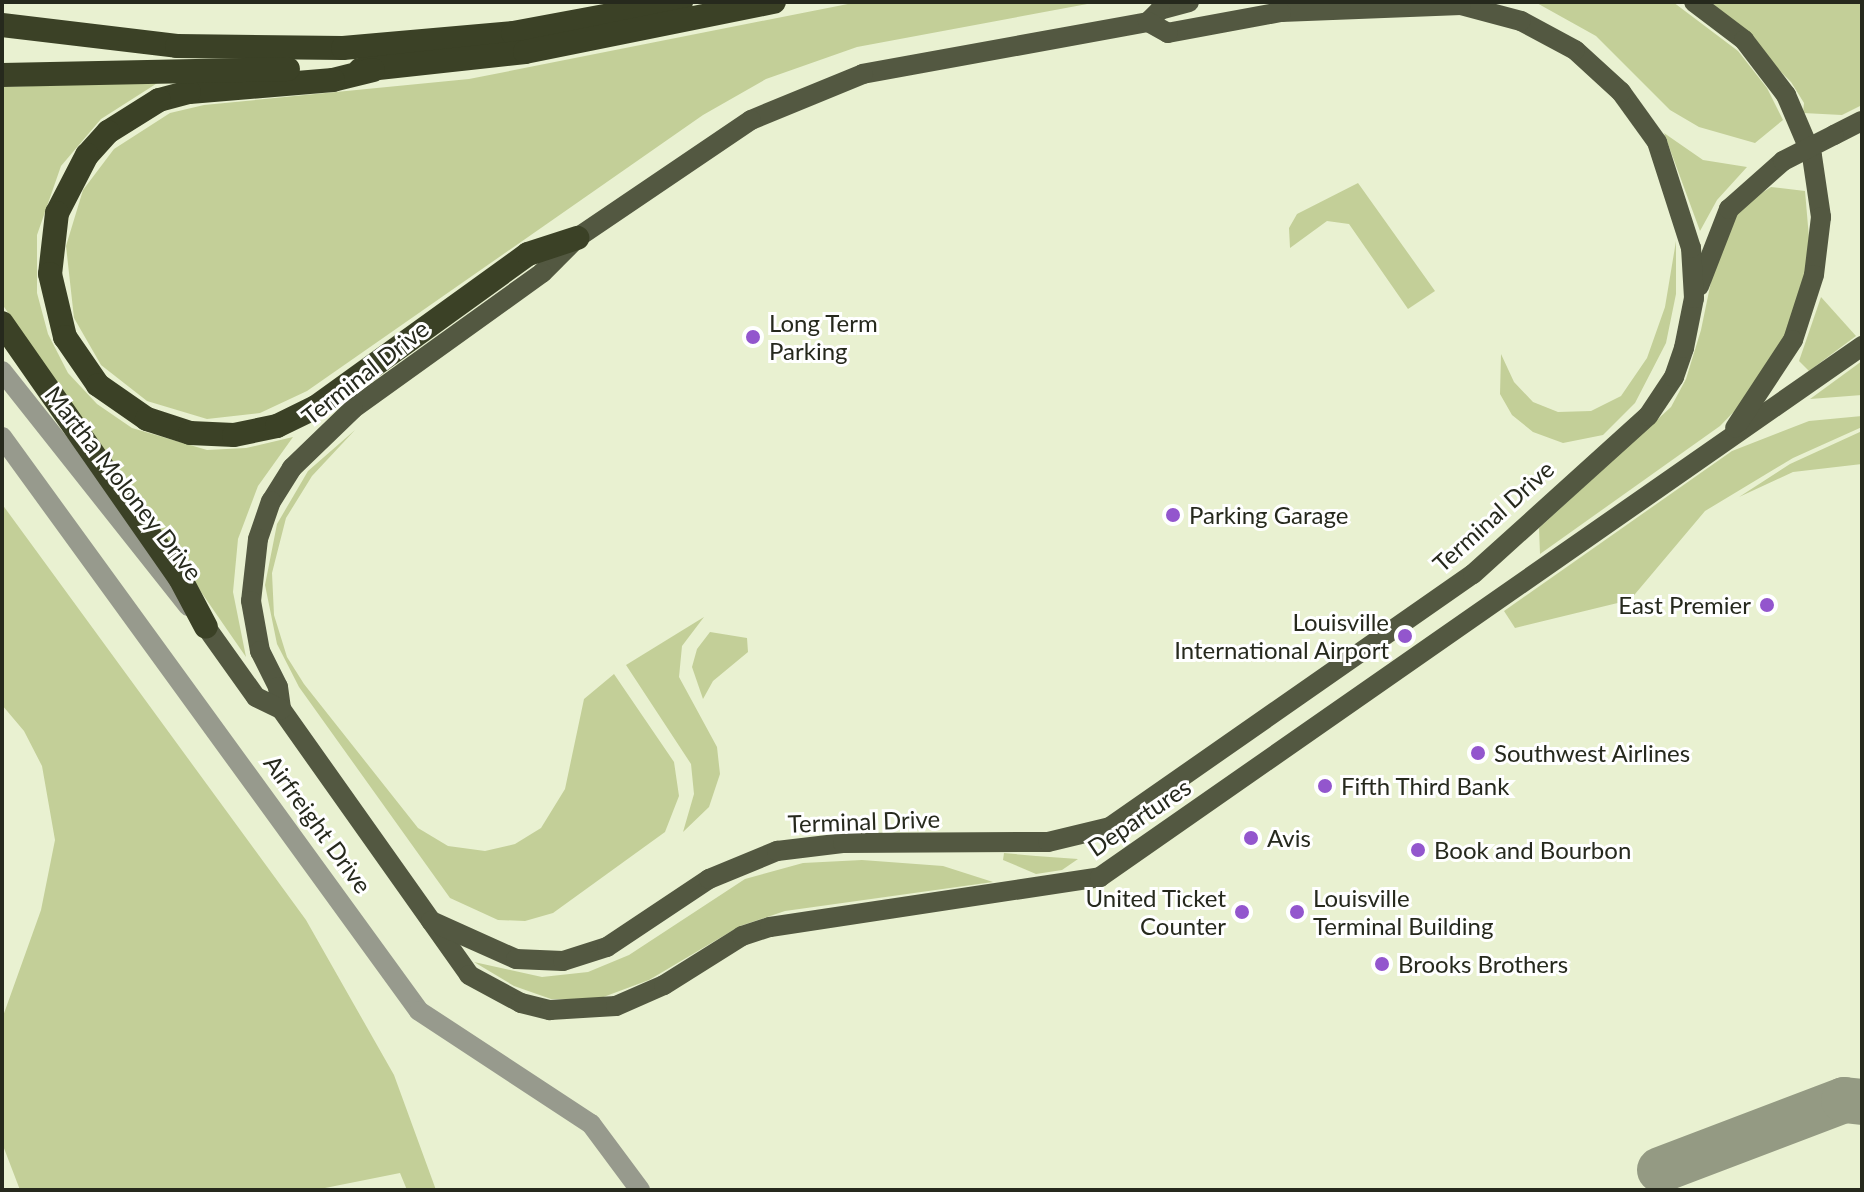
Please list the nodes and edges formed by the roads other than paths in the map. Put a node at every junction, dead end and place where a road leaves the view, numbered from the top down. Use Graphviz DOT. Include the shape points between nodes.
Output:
graph roads {
  1 [pos="681,2"];
  2 [pos="774,2"];
  3 [pos="1189,2"];
  4 [pos="1310,2"];
  5 [pos="1694,2"];
  6 [pos="1281,12"];
  7 [pos="1148,22"];
  8 [pos="2,25"];
  9 [pos="373,70"];
  10 [pos="2,75"];
  11 [pos="1862,121"];
  12 [pos="577,238"];
  13 [pos="1692,313"];
  14 [pos="2,323"];
  15 [pos="1862,346"];
  16 [pos="2,371"];
  17 [pos="2,437"];
  18 [pos="1727,438"];
  19 [pos="206,627"];
  20 [pos="281,709"];
  21 [pos="431,921"];
  22 [pos="640,1190"];
  1 -- 8 [label="highway" via="513,33 343,48 177,46"];
  2 -- 9 [label="highway" via="525,52"];
  3 -- 7 [label="main road, Terminal Drive" via="1160,10"];
  4 -- 6 [label="main road"];
  5 -- 18 [label="main road" via="1744,40 1786,95 1812,156 1821,217 1814,275 1798,328 1778,369"];
  6 -- 7 [label="main road, Terminal Drive" via="1168,33"];
  6 -- 13 [label="main road, Terminal Drive" via="1461,5 1521,21 1575,50 1640,115 1670,170 1691,248"];
  7 -- 12 [label="main road, Terminal Drive" via="863,74 786,102 721,137"];
  9 -- 10 [label="highway"];
  9 -- 12 [label="highway" via="333,80 189,92 159,100 108,132 87,155 57,213 50,274 65,337 98,385 147,419 190,433 234,435 277,426 316,407 528,254"];
  11 -- 13 [label="main road, bridge" via="1783,161 1729,209 1713,239"];
  12 -- 20 [label="main road, Terminal Drive" via="542,273 353,409 280,485 258,539 251,601 260,651 278,687"];
  13 -- 21 [label="main road, Terminal Drive" via="1674,377 1648,416 1473,574 1110,827 1048,842 843,843 777,851 709,879 607,947 563,961 516,959"];
  14 -- 19 [label="highway" via="180,578"];
  15 -- 18 [label="main road, Departures"];
  16 -- 19 [label="street, Martha Moloney Drive"];
  17 -- 22 [label="street, Airfreight Drive" via="419,1011 591,1124"];
  18 -- 21 [label="main road, Departures" via="1100,877 770,927 714,951 637,1000 580,1011 550,1010 493,990 460,968"];
  19 -- 20 [label="main road" via="256,697"];
  20 -- 21 [label="main road, Terminal Drive"];
}
